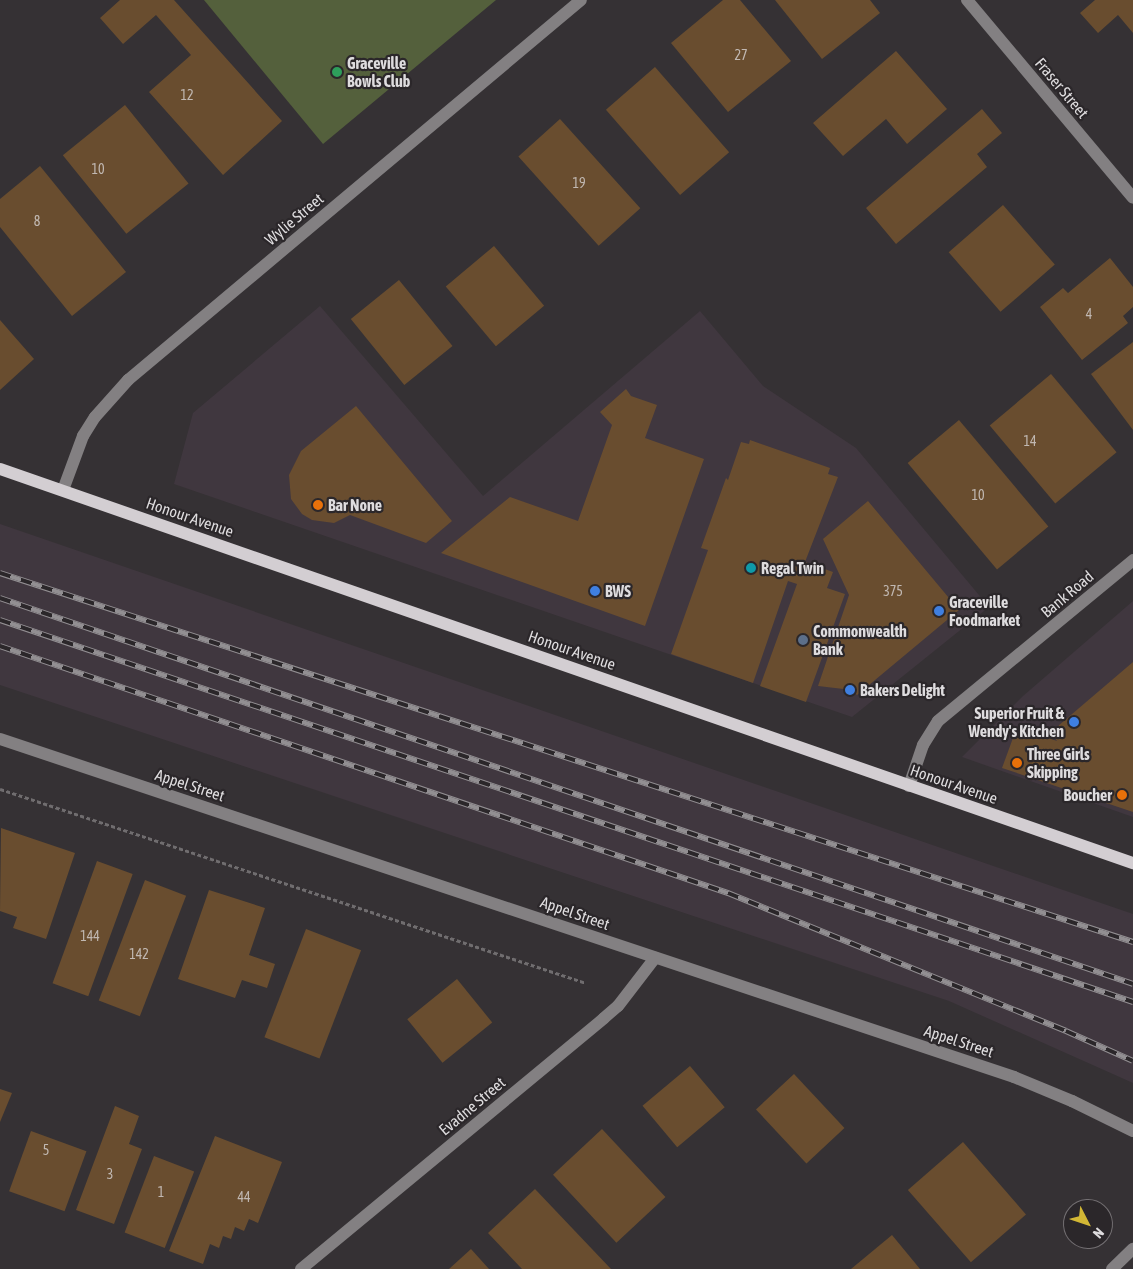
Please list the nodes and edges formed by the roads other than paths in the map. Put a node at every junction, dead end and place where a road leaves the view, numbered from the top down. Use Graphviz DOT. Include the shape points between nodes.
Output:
graph roads {
  1 [pos="581,0"];
  2 [pos="967,0"];
  3 [pos="1133,198"];
  4 [pos="0,469"];
  5 [pos="63,490"];
  6 [pos="1133,560"];
  7 [pos="0,740"];
  8 [pos="909,786"];
  9 [pos="1133,863"];
  10 [pos="655,958"];
  11 [pos="1133,1131"];
  12 [pos="1133,1249"];
  13 [pos="300,1269"];
  14 [pos="1112,1269"];
  1 -- 5 [label="street, Wylie Street" via="128,380 95,417 83,436"];
  2 -- 3 [label="street, Fraser Street"];
  4 -- 5 [label="main road, Honour Avenue"];
  5 -- 8 [label="main road, Honour Avenue"];
  6 -- 8 [label="street, Bank Road" via="938,721 923,745"];
  7 -- 10 [label="street, Appel Street"];
  8 -- 9 [label="main road, Honour Avenue"];
  10 -- 11 [label="street, Appel Street" via="1014,1076"];
  10 -- 13 [label="street, Evadne Street" via="618,1006"];
  12 -- 14 [label="street"];
}
